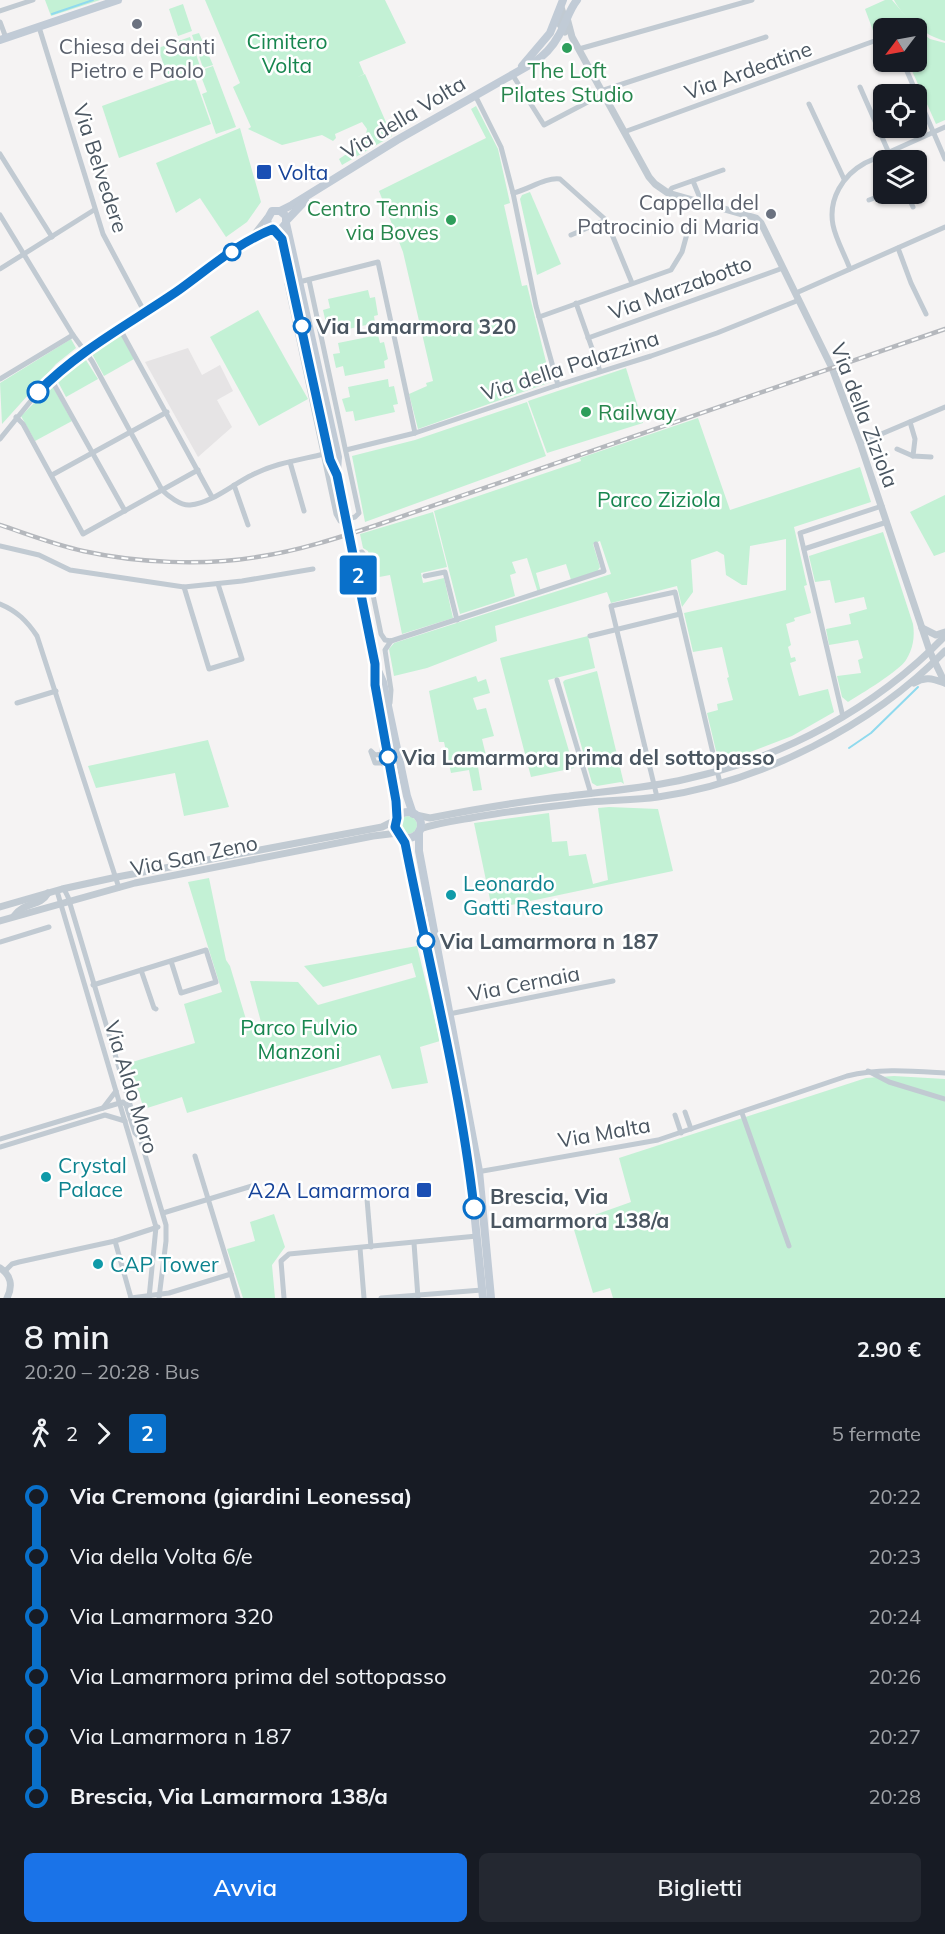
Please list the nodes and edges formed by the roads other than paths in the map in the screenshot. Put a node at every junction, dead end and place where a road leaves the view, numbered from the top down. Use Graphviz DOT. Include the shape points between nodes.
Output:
graph roads {
  1 [pos="33,0"];
  2 [pos="118,0"];
  3 [pos="577,0"];
  4 [pos="752,0"];
  5 [pos="562,4"];
  6 [pos="0,11"];
  7 [pos="567,18"];
  8 [pos="0,22"];
  9 [pos="39,27"];
  10 [pos="562,29"];
  11 [pos="572,36"];
  12 [pos="766,37"];
  13 [pos="3,39"];
  14 [pos="873,41"];
  15 [pos="579,49"];
  16 [pos="907,72"];
  17 [pos="514,73"];
  18 [pos="860,87"];
  19 [pos="602,92"];
  20 [pos="475,95"];
  21 [pos="809,104"];
  22 [pos="945,127"];
  23 [pos="624,132"];
  24 [pos="933,132"];
  25 [pos="888,150"];
  26 [pos="893,150"];
  27 [pos="0,154"];
  28 [pos="945,159"];
  29 [pos="873,160"];
  30 [pos="723,170"];
  31 [pos="844,179"];
  32 [pos="693,181"];
  33 [pos="513,193"];
  34 [pos="668,194"];
  35 [pos="873,198"];
  36 [pos="869,200"];
  37 [pos="702,203"];
  38 [pos="912,204"];
  39 [pos="913,207"];
  40 [pos="94,210"];
  41 [pos="0,215"];
  42 [pos="267,217"];
  43 [pos="284,217"];
  44 [pos="606,220"];
  45 [pos="690,223"];
  46 [pos="945,227"];
  47 [pos="274,229"];
  48 [pos="571,235"];
  49 [pos="52,237"];
  50 [pos="249,239"];
  51 [pos="898,248"];
  52 [pos="24,254"];
  53 [pos="783,267"];
  54 [pos="0,269"];
  55 [pos="850,269"];
  56 [pos="309,280"];
  57 [pos="296,282"];
  58 [pos="632,283"];
  59 [pos="798,297"];
  60 [pos="576,303"];
  61 [pos="145,313"];
  62 [pos="926,314"];
  63 [pos="539,317"];
  64 [pos="120,329"];
  65 [pos="73,335"];
  66 [pos="588,338"];
  67 [pos="85,351"];
  68 [pos="600,372"];
  69 [pos="0,379"];
  70 [pos="51,379"];
  71 [pos="558,385"];
  72 [pos="945,407"];
  73 [pos="166,412"];
  74 [pos="16,417"];
  75 [pos="910,422"];
  76 [pos="2,429"];
  77 [pos="130,432"];
  78 [pos="415,433"];
  79 [pos="0,439"];
  80 [pos="860,442"];
  81 [pos="897,449"];
  82 [pos="346,450"];
  83 [pos="93,453"];
  84 [pos="324,454"];
  85 [pos="913,456"];
  86 [pos="932,457"];
  87 [pos="290,462"];
  88 [pos="198,470"];
  89 [pos="52,475"];
  90 [pos="234,485"];
  91 [pos="162,490"];
  92 [pos="212,497"];
  93 [pos="882,506"];
  94 [pos="125,511"];
  95 [pos="304,511"];
  96 [pos="887,522"];
  97 [pos="248,525"];
  98 [pos="596,544"];
  99 [pos="0,546"];
  100 [pos="804,549"];
  101 [pos="345,556"];
  102 [pos="313,569"];
  103 [pos="425,576"];
  104 [pos="218,584"];
  105 [pos="184,587"];
  106 [pos="0,604"];
  107 [pos="680,614"];
  108 [pos="457,620"];
  109 [pos="922,628"];
  110 [pos="617,630"];
  111 [pos="945,632"];
  112 [pos="590,636"];
  113 [pos="945,636"];
  114 [pos="391,641"];
  115 [pos="945,651"];
  116 [pos="930,652"];
  117 [pos="934,662"];
  118 [pos="375,664"];
  119 [pos="557,680"];
  120 [pos="945,683"];
  121 [pos="56,691"];
  122 [pos="889,698"];
  123 [pos="16,704"];
  124 [pos="389,708"];
  125 [pos="843,717"];
  126 [pos="848,727"];
  127 [pos="383,733"];
  128 [pos="390,770"];
  129 [pos="717,771"];
  130 [pos="720,783"];
  131 [pos="654,784"];
  132 [pos="591,793"];
  133 [pos="657,797"];
  134 [pos="592,802"];
  135 [pos="415,814"];
  136 [pos="396,819"];
  137 [pos="419,831"];
  138 [pos="400,835"];
  139 [pos="117,877"];
  140 [pos="119,888"];
  141 [pos="60,890"];
  142 [pos="48,893"];
  143 [pos="68,901"];
  144 [pos="59,903"];
  145 [pos="0,907"];
  146 [pos="14,916"];
  147 [pos="0,921"];
  148 [pos="49,927"];
  149 [pos="0,942"];
  150 [pos="171,961"];
  151 [pos="141,970"];
  152 [pos="613,981"];
  153 [pos="93,985"];
  154 [pos="156,1009"];
  155 [pos="446,1015"];
  156 [pos="868,1071"];
  157 [pos="945,1073"];
  158 [pos="116,1091"];
  159 [pos="945,1099"];
  160 [pos="119,1103"];
  161 [pos="126,1107"];
  162 [pos="103,1108"];
  163 [pos="685,1112"];
  164 [pos="742,1113"];
  165 [pos="105,1115"];
  166 [pos="675,1115"];
  167 [pos="125,1121"];
  168 [pos="691,1129"];
  169 [pos="681,1132"];
  170 [pos="0,1138"];
  171 [pos="0,1147"];
  172 [pos="195,1156"];
  173 [pos="479,1171"];
  174 [pos="469,1173"];
  175 [pos="252,1186"];
  176 [pos="366,1187"];
  177 [pos="209,1200"];
  178 [pos="163,1214"];
  179 [pos="166,1224"];
  180 [pos="156,1227"];
  181 [pos="477,1236"];
  182 [pos="114,1241"];
  183 [pos="414,1243"];
  184 [pos="789,1246"];
  185 [pos="371,1247"];
  186 [pos="360,1248"];
  187 [pos="3,1270"];
  188 [pos="231,1274"];
  189 [pos="483,1294"];
  190 [pos="159,1296"];
  191 [pos="149,1297"];
  192 [pos="418,1297"];
  193 [pos="7,1298"];
  194 [pos="238,1298"];
  195 [pos="284,1298"];
  196 [pos="364,1298"];
  197 [pos="381,1298"];
  198 [pos="491,1298"];
  1 -- 6 [label="street"];
  2 -- 9 [label="main road"];
  3 -- 7 [label="main road, Via della Volta"];
  4 -- 15 [label="street"];
  5 -- 10 [label="street"];
  5 -- 17 [label="main road, Via della Volta" via="550,33"];
  7 -- 10 [label="main road, Via della Volta"];
  7 -- 11 [label="street"];
  8 -- 13 [label="street"];
  9 -- 13 [label="main road"];
  9 -- 40 [label="street, Via Belvedere"];
  10 -- 11 [label="street"];
  10 -- 17 [label="main road, Via della Volta" via="542,56"];
  11 -- 15 [label="street, Via della Ziziola"];
  12 -- 19 [label="street"];
  14 -- 23 [label="street, Via Ardeatine"];
  15 -- 19 [label="street, Via della Ziziola"];
  16 -- 24 [label="street"];
  17 -- 19 [label="street" via="544,125"];
  17 -- 20 [label="main road, Via della Volta"];
  18 -- 25 [label="street"];
  19 -- 23 [label="street, Via della Ziziola"];
  20 -- 33 [label="street" via="501,147"];
  20 -- 43 [label="main road, Via della Volta" via="310,195"];
  21 -- 31 [label="street"];
  22 -- 24 [label="street"];
  23 -- 34 [label="street, Via della Ziziola" via="649,177"];
  24 -- 26 [label="street"];
  24 -- 28 [label="street"];
  27 -- 49 [label="street"];
  29 -- 31 [label="street"];
  30 -- 32 [label="street"];
  31 -- 55 [label="street" via="832,215"];
  32 -- 34 [label="street" via="672,188"];
  32 -- 37 [label="street"];
  33 -- 44 [label="street" via="560,178"];
  33 -- 63 [label="street"];
  34 -- 37 [label="street, Via della Ziziola"];
  35 -- 36 [label="street"];
  37 -- 53 [label="street, Via della Ziziola" via="756,218"];
  38 -- 39 [label="street"];
  40 -- 49 [label="street"];
  40 -- 61 [label="street, Via Belvedere"];
  41 -- 52 [label="street"];
  42 -- 43 [label="main road, Via della Volta" via="272,211"];
  42 -- 47 [label="main road" via="268,225"];
  42 -- 50 [label="street, Via della Volta"];
  43 -- 47 [label="main road, Via della Volta" via="281,229"];
  43 -- 57 [label="main road"];
  44 -- 48 [label="street"];
  44 -- 58 [label="street"];
  45 -- 58 [label="street" via="682,252 671,270"];
  46 -- 51 [label="street, Via della Palazzina"];
  47 -- 50 [label="street, Via della Volta"];
  47 -- 57 [label="main road" via="284,242"];
  49 -- 52 [label="street"];
  50 -- 61 [label="street, Via della Volta"];
  51 -- 55 [label="street, Via della Palazzina"];
  51 -- 62 [label="street"];
  52 -- 54 [label="street"];
  52 -- 65 [label="street"];
  53 -- 59 [label="street, Via della Ziziola"];
  53 -- 66 [label="street, Via Marzabotto"];
  55 -- 59 [label="street, Via della Palazzina"];
  56 -- 57 [label="street"];
  56 -- 78 [label="street" via="378,262"];
  56 -- 82 [label="street"];
  57 -- 84 [label="street" via="287,285"];
  57 -- 118 [label="main road" via="338,457 337,475"];
  58 -- 60 [label="street"];
  59 -- 68 [label="street, Via della Palazzina" via="717,333"];
  59 -- 80 [label="street, Via della Ziziola" via="832,368"];
  60 -- 63 [label="street"];
  60 -- 66 [label="street, Via Marzabotto"];
  61 -- 64 [label="street, Via della Volta"];
  63 -- 71 [label="street"];
  64 -- 67 [label="street, Via della Volta"];
  64 -- 73 [label="street"];
  65 -- 67 [label="street"];
  65 -- 69 [label="street"];
  66 -- 68 [label="street, Via Marzabotto"];
  67 -- 70 [label="street, Via della Volta"];
  67 -- 77 [label="street"];
  68 -- 71 [label="street, Via della Palazzina"];
  70 -- 74 [label="street, Via della Volta"];
  70 -- 83 [label="street"];
  71 -- 78 [label="street, Via della Palazzina"];
  72 -- 75 [label="street"];
  73 -- 77 [label="street"];
  73 -- 88 [label="street"];
  74 -- 76 [label="street, Via della Volta"];
  74 -- 89 [label="street" via="24,424"];
  75 -- 80 [label="street"];
  75 -- 85 [label="street" via="915,439"];
  76 -- 79 [label="street, Via della Volta"];
  77 -- 83 [label="street"];
  77 -- 91 [label="street"];
  78 -- 82 [label="street, Via della Palazzina"];
  80 -- 93 [label="street, Via della Ziziola"];
  81 -- 85 [label="street"];
  82 -- 84 [label="street" via="359,513 340,521"];
  83 -- 89 [label="street"];
  83 -- 94 [label="street"];
  84 -- 87 [label="street"];
  85 -- 86 [label="street"];
  87 -- 90 [label="street" via="272,466"];
  87 -- 95 [label="street"];
  88 -- 91 [label="street"];
  88 -- 92 [label="street"];
  89 -- 94 [label="street" via="84,534"];
  90 -- 92 [label="street"];
  90 -- 97 [label="street"];
  91 -- 92 [label="street" via="185,505"];
  91 -- 94 [label="street"];
  93 -- 96 [label="street, Via della Ziziola"];
  93 -- 100 [label="street" via="800,533"];
  96 -- 100 [label="street"];
  96 -- 109 [label="street, Via della Ziziola"];
  98 -- 108 [label="street" via="604,571"];
  99 -- 105 [label="street" via="39,555 70,570"];
  100 -- 125 [label="street"];
  101 -- 114 [label="street" via="362,552 365,556 381,634"];
  102 -- 104 [label="street"];
  103 -- 108 [label="street" via="445,572"];
  104 -- 105 [label="street"];
  104 -- 105 [label="street" via="242,659 209,669"];
  106 -- 121 [label="street" via="27,620 38,636"];
  107 -- 110 [label="street"];
  107 -- 110 [label="street" via="675,592 611,606"];
  107 -- 129 [label="street"];
  108 -- 114 [label="street"];
  109 -- 111 [label="street" via="936,635"];
  109 -- 116 [label="street, Via della Ziziola"];
  110 -- 112 [label="street"];
  110 -- 131 [label="street"];
  113 -- 116 [label="street"];
  114 -- 124 [label="street" via="385,650 391,690"];
  115 -- 117 [label="street"];
  116 -- 117 [label="street, Via della Ziziola"];
  116 -- 125 [label="street"];
  117 -- 120 [label="street, Via della Ziziola"];
  117 -- 122 [label="street"];
  118 -- 124 [label="main road"];
  118 -- 127 [label="main road"];
  119 -- 132 [label="street"];
  120 -- 122 [label="street" via="922,678"];
  121 -- 123 [label="street"];
  121 -- 139 [label="street"];
  122 -- 126 [label="street"];
  124 -- 135 [label="main road" via="407,796"];
  125 -- 126 [label="street"];
  125 -- 129 [label="street" via="781,749"];
  126 -- 130 [label="street" via="785,760"];
  127 -- 128 [label="main road"];
  127 -- 128 [label="street" via="382,754 375,756 371,751 372,759"];
  128 -- 136 [label="main road"];
  129 -- 130 [label="street"];
  129 -- 131 [label="street"];
  130 -- 133 [label="street"];
  131 -- 132 [label="street"];
  131 -- 133 [label="street"];
  132 -- 134 [label="street"];
  132 -- 135 [label="street" via="429,818"];
  133 -- 134 [label="street"];
  134 -- 137 [label="street" via="524,809 442,823"];
  135 -- 136 [label="main road" via="404,813"];
  135 -- 137 [label="main road" via="420,820"];
  136 -- 138 [label="main road"];
  136 -- 139 [label="street, Via San Zeno" via="382,827"];
  137 -- 138 [label="main road" via="412,837"];
  137 -- 155 [label="main road"];
  138 -- 140 [label="street, Via San Zeno" via="373,836"];
  138 -- 155 [label="main road"];
  139 -- 140 [label="street"];
  139 -- 141 [label="street, Via San Zeno"];
  140 -- 143 [label="street, Via San Zeno"];
  141 -- 142 [label="street, Via San Zeno"];
  141 -- 143 [label="street, Via Aldo Moro"];
  141 -- 144 [label="street, Via Aldo Moro"];
  142 -- 145 [label="street, Via San Zeno"];
  142 -- 146 [label="street" via="43,900 20,908"];
  143 -- 144 [label="street, Via San Zeno"];
  143 -- 153 [label="street, Via Aldo Moro"];
  144 -- 146 [label="street, Via San Zeno"];
  144 -- 158 [label="street, Via Aldo Moro"];
  146 -- 147 [label="street, Via San Zeno"];
  148 -- 149 [label="street"];
  150 -- 150 [label="street" via="206,950 216,982 181,993"];
  150 -- 151 [label="street"];
  151 -- 153 [label="street"];
  151 -- 154 [label="street, Via Aldo Moro" via="150,1002"];
  152 -- 155 [label="street, Via Cernaia"];
  153 -- 161 [label="street, Via Aldo Moro"];
  155 -- 173 [label="main road"];
  155 -- 174 [label="main road"];
  156 -- 157 [label="street, Via Malta"];
  156 -- 159 [label="street" via="889,1082"];
  156 -- 164 [label="street, Via Malta"];
  158 -- 160 [label="street, Via Aldo Moro"];
  158 -- 162 [label="street"];
  160 -- 161 [label="street, Via Aldo Moro"];
  160 -- 162 [label="street"];
  161 -- 165 [label="street"];
  161 -- 167 [label="street, Via Aldo Moro"];
  161 -- 178 [label="street, Via Aldo Moro" via="140,1138"];
  162 -- 170 [label="street"];
  163 -- 168 [label="street"];
  164 -- 168 [label="street, Via Malta"];
  164 -- 184 [label="street"];
  165 -- 167 [label="street"];
  165 -- 171 [label="street"];
  166 -- 169 [label="street"];
  167 -- 180 [label="street, Via Aldo Moro"];
  168 -- 169 [label="street, Via Malta"];
  169 -- 173 [label="street, Via Malta" via="645,1143"];
  172 -- 177 [label="street"];
  173 -- 174 [label="street, Via Malta"];
  173 -- 198 [label="main road"];
  174 -- 181 [label="main road"];
  175 -- 177 [label="street"];
  176 -- 185 [label="street"];
  177 -- 178 [label="street"];
  177 -- 188 [label="street"];
  178 -- 179 [label="street, Via Aldo Moro"];
  179 -- 180 [label="street"];
  179 -- 190 [label="street, Via Aldo Moro"];
  180 -- 182 [label="street"];
  180 -- 191 [label="street, Via Aldo Moro"];
  181 -- 183 [label="street"];
  181 -- 189 [label="main road"];
  182 -- 187 [label="street" via="19,1262"];
  182 -- 191 [label="street" via="131,1298"];
  183 -- 185 [label="street"];
  183 -- 192 [label="street"];
  185 -- 186 [label="street"];
  186 -- 195 [label="street" via="288,1254 281,1262"];
  186 -- 196 [label="street"];
  187 -- 193 [label="street" via="11,1284"];
  188 -- 190 [label="street"];
  188 -- 194 [label="street"];
  189 -- 192 [label="street"];
  190 -- 191 [label="street"];
  192 -- 197 [label="street"];
}
